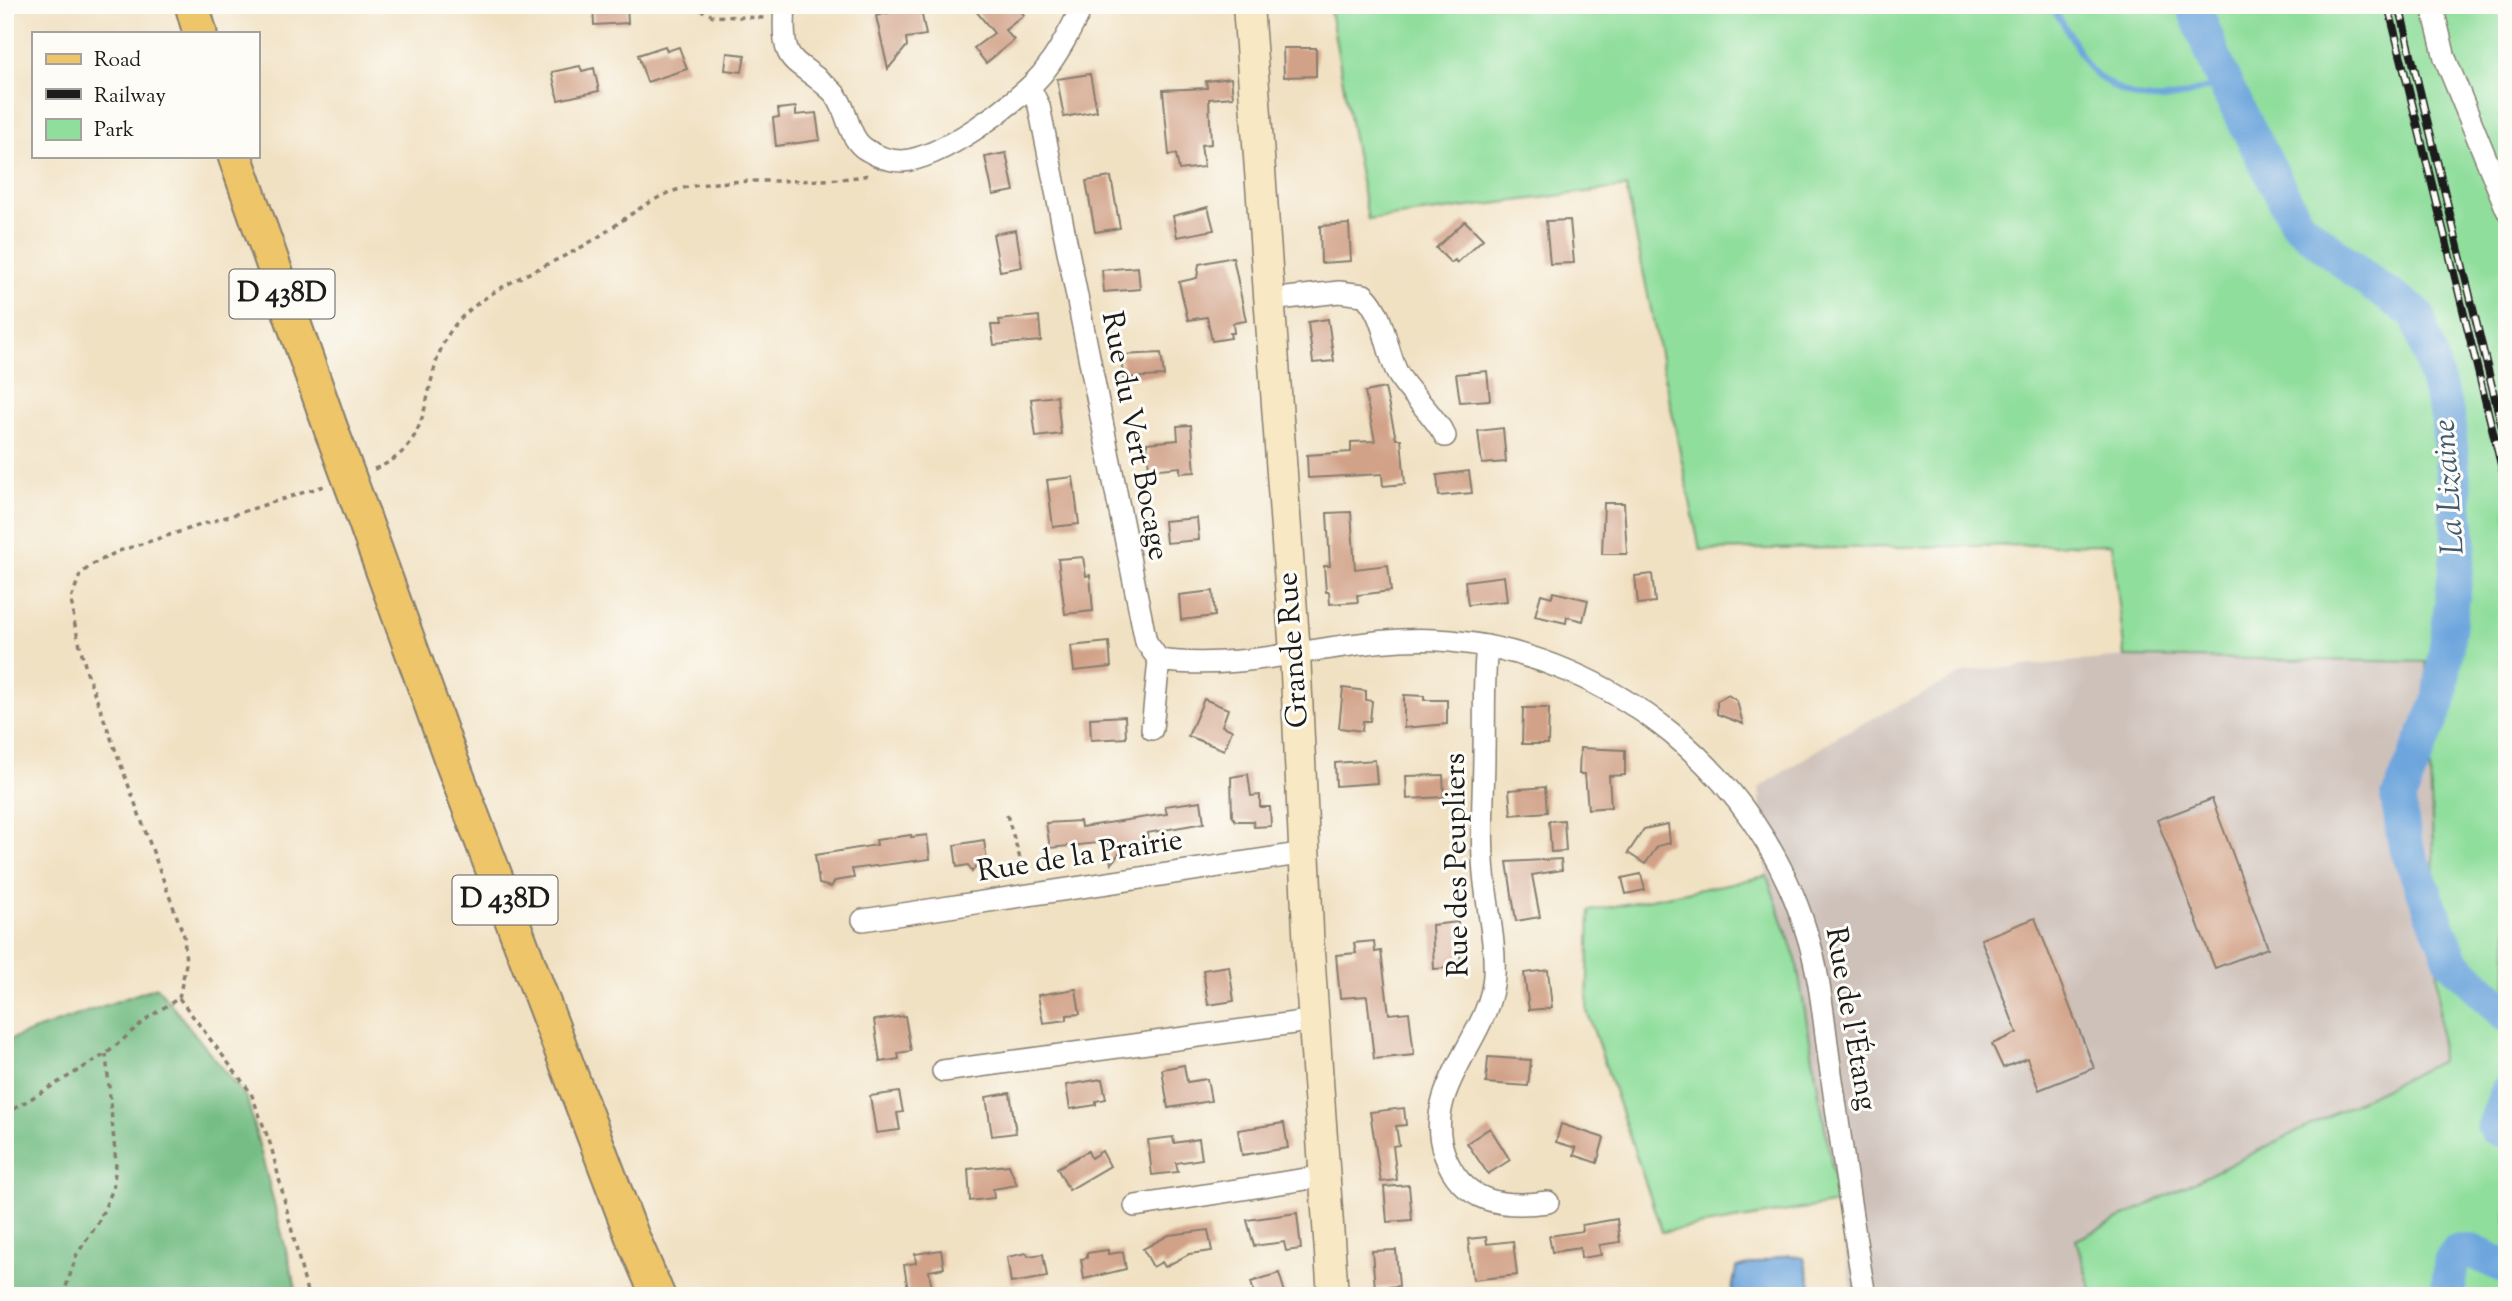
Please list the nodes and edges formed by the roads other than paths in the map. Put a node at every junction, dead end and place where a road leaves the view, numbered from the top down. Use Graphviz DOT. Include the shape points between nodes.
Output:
graph roads {
  1 [pos="192,5"];
  2 [pos="1083,5"];
  3 [pos="1248,5"];
  4 [pos="2432,5"];
  5 [pos="785,12"];
  6 [pos="200,32"];
  7 [pos="1030,88"];
  8 [pos="236,158"];
  9 [pos="2507,210"];
  10 [pos="1270,300"];
  11 [pos="1445,436"];
  12 [pos="1487,646"];
  13 [pos="1295,653"];
  14 [pos="1159,660"];
  15 [pos="1152,729"];
  16 [pos="1305,853"];
  17 [pos="863,920"];
  18 [pos="1316,1020"];
  19 [pos="943,1071"];
  20 [pos="1325,1177"];
  21 [pos="1548,1202"];
  22 [pos="1135,1206"];
  23 [pos="658,1296"];
  24 [pos="1333,1296"];
  25 [pos="1865,1296"];
  1 -- 6 [label="main road"];
  2 -- 7 [label="street" via="1059,52"];
  3 -- 10 [label="street, Grande Rue"];
  4 -- 9 [label="street" via="2445,58"];
  5 -- 7 [label="street" via="785,47 795,64 833,92 864,149 886,159 904,161 925,155 1001,111"];
  7 -- 14 [label="street, Rue du Vert Bocage" via="1039,106 1146,642"];
  8 -- 23 [label="main road, D 438D, bridge" via="332,432 346,493"];
  10 -- 11 [label="street" via="1339,292 1364,295 1377,311 1396,373 1435,416"];
  10 -- 13 [label="street, Grande Rue"];
  12 -- 13 [label="street, Rue de l'Étang" via="1408,638"];
  12 -- 21 [label="street, Rue des Peupliers" via="1483,859 1494,975 1487,1004 1437,1115 1440,1138 1453,1169 1467,1187 1494,1204"];
  12 -- 25 [label="street, Rue de l'Étang" via="1526,654 1588,678 1648,714 1703,760 1750,816 1790,888 1807,932 1819,985"];
  13 -- 14 [label="street" via="1190,664"];
  13 -- 16 [label="street, Grande Rue"];
  14 -- 15 [label="street"];
  16 -- 17 [label="street, Rue de la Prairie"];
  16 -- 18 [label="street, Grande Rue"];
  18 -- 19 [label="street"];
  18 -- 20 [label="street, Grande Rue"];
  20 -- 22 [label="street"];
  20 -- 24 [label="street, Grande Rue"];
}
